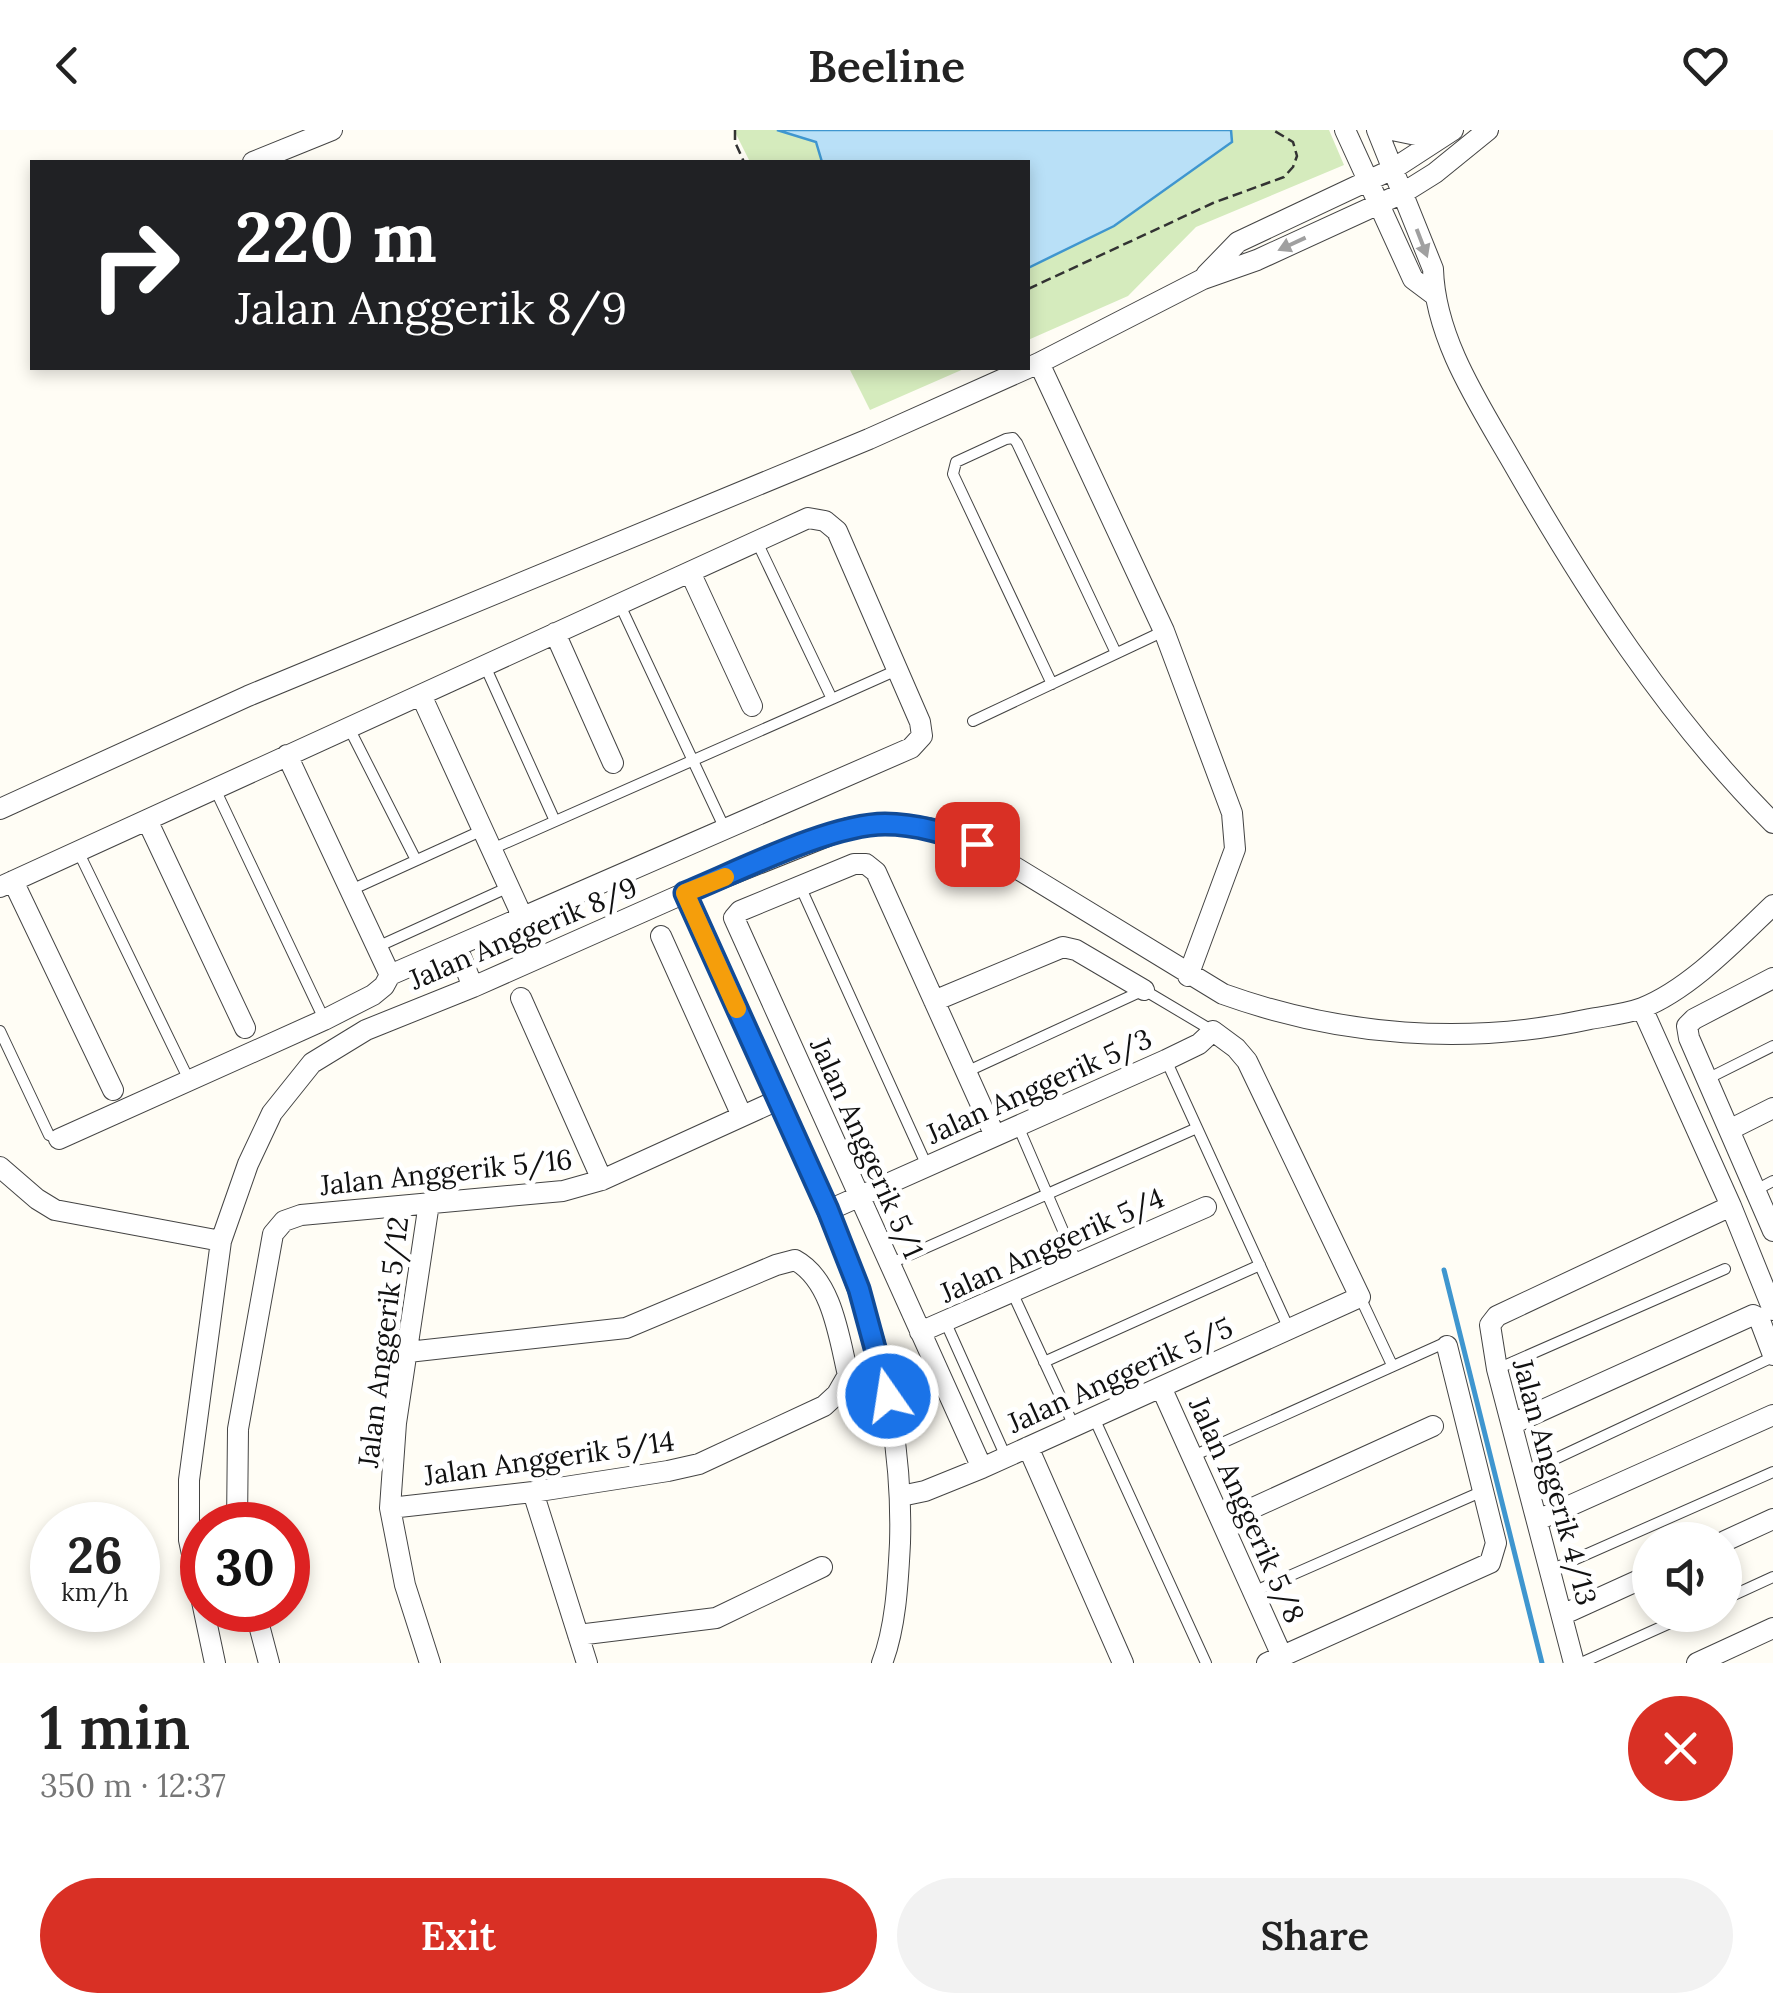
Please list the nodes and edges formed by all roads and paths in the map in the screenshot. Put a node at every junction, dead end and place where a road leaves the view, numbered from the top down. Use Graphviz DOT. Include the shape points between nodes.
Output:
graph roads {
  1 [pos="735,130"];
  2 [pos="1273,130"];
  3 [pos="1377,130"];
  4 [pos="1392,130"];
  5 [pos="1450,130"];
  6 [pos="1488,130"];
  7 [pos="318,133"];
  8 [pos="1348,135"];
  9 [pos="257,160"];
  10 [pos="743,160"];
  11 [pos="1393,169"];
  12 [pos="1368,181"];
  13 [pos="1403,193"];
  14 [pos="1334,198"];
  15 [pos="1380,204"];
  16 [pos="1203,278"];
  17 [pos="1030,288"];
  18 [pos="1434,294"];
  19 [pos="1039,363"];
  20 [pos="1030,367"];
  21 [pos="1023,370"];
  22 [pos="756,541"];
  23 [pos="690,572"];
  24 [pos="620,604"];
  25 [pos="1164,631"];
  26 [pos="556,633"];
  27 [pos="1116,653"];
  28 [pos="485,666"];
  29 [pos="897,670"];
  30 [pos="1052,684"];
  31 [pos="421,695"];
  32 [pos="832,699"];
  33 [pos="752,706"];
  34 [pos="973,722"];
  35 [pos="349,728"];
  36 [pos="286,755"];
  37 [pos="692,761"];
  38 [pos="613,763"];
  39 [pos="215,788"];
  40 [pos="0,810"];
  41 [pos="147,820"];
  42 [pos="555,821"];
  43 [pos="1773,823"];
  44 [pos="724,828"];
  45 [pos="487,839"];
  46 [pos="78,850"];
  47 [pos="416,860"];
  48 [pos="6,884"];
  49 [pos="800,886"];
  50 [pos="509,888"];
  51 [pos="350,890"];
  52 [pos="685,893"];
  53 [pos="1773,905"];
  54 [pos="523,918"];
  55 [pos="661,936"];
  56 [pos="376,947"];
  57 [pos="457,947"];
  58 [pos="390,975"];
  59 [pos="1188,976"];
  60 [pos="1773,978"];
  61 [pos="474,987"];
  62 [pos="1144,990"];
  63 [pos="521,998"];
  64 [pos="934,1001"];
  65 [pos="1642,1008"];
  66 [pos="324,1020"];
  67 [pos="245,1028"];
  68 [pos="0,1031"];
  69 [pos="1214,1031"];
  70 [pos="1773,1046"];
  71 [pos="1166,1060"];
  72 [pos="966,1072"];
  73 [pos="1706,1079"];
  74 [pos="189,1081"];
  75 [pos="113,1090"];
  76 [pos="778,1100"];
  77 [pos="1773,1108"];
  78 [pos="742,1116"];
  79 [pos="1018,1126"];
  80 [pos="1197,1128"];
  81 [pos="1729,1130"];
  82 [pos="995,1136"];
  83 [pos="59,1140"];
  84 [pos="927,1166"];
  85 [pos="0,1167"];
  86 [pos="602,1180"];
  87 [pos="1764,1186"];
  88 [pos="1047,1193"];
  89 [pos="858,1196"];
  90 [pos="428,1203"];
  91 [pos="1731,1206"];
  92 [pos="1206,1207"];
  93 [pos="828,1210"];
  94 [pos="1773,1231"];
  95 [pos="221,1241"];
  96 [pos="889,1264"];
  97 [pos="1078,1264"];
  98 [pos="1260,1265"];
  99 [pos="1724,1268"];
  100 [pos="1012,1292"];
  101 [pos="1360,1297"];
  102 [pos="1773,1310"];
  103 [pos="945,1322"];
  104 [pos="1290,1329"];
  105 [pos="920,1332"];
  106 [pos="1447,1346"];
  107 [pos="408,1352"];
  108 [pos="1773,1356"];
  109 [pos="1044,1362"];
  110 [pos="1392,1365"];
  111 [pos="1496,1369"];
  112 [pos="1161,1387"];
  113 [pos="1773,1415"];
  114 [pos="1084,1422"];
  115 [pos="1512,1424"];
  116 [pos="1433,1426"];
  117 [pos="1028,1448"];
  118 [pos="1192,1456"];
  119 [pos="1006,1457"];
  120 [pos="982,1468"];
  121 [pos="1773,1472"];
  122 [pos="1525,1473"];
  123 [pos="1484,1490"];
  124 [pos="533,1492"];
  125 [pos="901,1496"];
  126 [pos="237,1502"];
  127 [pos="390,1508"];
  128 [pos="1773,1519"];
  129 [pos="1538,1520"];
  130 [pos="1222,1522"];
  131 [pos="1742,1533"];
  132 [pos="822,1567"];
  133 [pos="1551,1570"];
  134 [pos="1773,1577"];
  135 [pos="1632,1583"];
  136 [pos="1742,1591"];
  137 [pos="1253,1592"];
  138 [pos="1562,1615"];
  139 [pos="1773,1628"];
  140 [pos="261,1632"];
  141 [pos="1650,1632"];
  142 [pos="578,1635"];
  143 [pos="1274,1660"];
  144 [pos="215,1663"];
  145 [pos="269,1663"];
  146 [pos="430,1663"];
  147 [pos="587,1663"];
  148 [pos="882,1663"];
  149 [pos="1124,1663"];
  150 [pos="1206,1663"];
  151 [pos="1574,1663"];
  152 [pos="1581,1663"];
  153 [pos="1697,1663"];
  1 -- 10 [label="path"];
  2 -- 17 [label="path" via="1294,142 1294,168 1284,177"];
  3 -- 11 [label="street"];
  4 -- 5 [label="street" via="1421,136"];
  5 -- 11 [label="street"];
  6 -- 13 [label="street"];
  7 -- 9 [label="street"];
  8 -- 12 [label="street"];
  8 -- 14 [label="street" via="1352,172"];
  11 -- 12 [label="street"];
  11 -- 13 [label="street"];
  12 -- 14 [label="street"];
  12 -- 15 [label="street"];
  13 -- 15 [label="street"];
  13 -- 18 [label="street, one-way" via="1433,269"];
  14 -- 16 [label="street" via="1238,242"];
  15 -- 16 [label="street, one-way"];
  15 -- 18 [label="street" via="1413,279"];
  16 -- 19 [label="street"];
  18 -- 43 [label="street" via="1474,396 1560,546 1652,684"];
  19 -- 20 [label="street"];
  19 -- 25 [label="street"];
  21 -- 40 [label="street" via="248,696"];
  22 -- 23 [label="street"];
  22 -- 29 [label="street" via="808,518 837,530"];
  22 -- 32 [label="lane"];
  23 -- 24 [label="street"];
  23 -- 33 [label="street"];
  24 -- 26 [label="street"];
  24 -- 37 [label="lane"];
  25 -- 27 [label="lane"];
  25 -- 59 [label="street" via="1235,832 1226,879"];
  26 -- 28 [label="street"];
  26 -- 38 [label="street"];
  27 -- 30 [label="lane"];
  27 -- 30 [label="lane" via="1013,438 956,462 953,474"];
  28 -- 31 [label="street"];
  28 -- 42 [label="lane"];
  29 -- 32 [label="lane"];
  29 -- 44 [label="street" via="920,722 922,736 911,748"];
  30 -- 34 [label="lane"];
  31 -- 35 [label="street"];
  31 -- 45 [label="street"];
  32 -- 37 [label="lane"];
  35 -- 36 [label="street"];
  35 -- 47 [label="lane"];
  36 -- 39 [label="street"];
  36 -- 51 [label="street"];
  37 -- 42 [label="lane"];
  37 -- 44 [label="lane"];
  39 -- 41 [label="street"];
  39 -- 66 [label="lane"];
  41 -- 46 [label="street"];
  41 -- 67 [label="street"];
  42 -- 45 [label="lane"];
  44 -- 54 [label="street"];
  45 -- 47 [label="lane"];
  45 -- 50 [label="street"];
  46 -- 48 [label="street"];
  46 -- 74 [label="lane"];
  47 -- 51 [label="lane"];
  48 -- 75 [label="street"];
  49 -- 64 [label="street, Jalan Anggerik 5/1" via="854,864 876,872"];
  49 -- 84 [label="lane"];
  49 -- 89 [label="street, Jalan Anggerik 5/1" via="740,911 735,924"];
  50 -- 54 [label="street"];
  50 -- 56 [label="lane"];
  51 -- 56 [label="street"];
  52 -- 59 [label="street, Jalan Anggerik 8/9" via="848,828 928,828 977,844"];
  52 -- 61 [label="street, Jalan Anggerik 8/9"];
  52 -- 76 [label="street"];
  53 -- 65 [label="street, Jalan Anggerik 8/9" via="1701,971"];
  54 -- 57 [label="street"];
  55 -- 78 [label="street"];
  56 -- 58 [label="street"];
  57 -- 58 [label="street"];
  57 -- 61 [label="street"];
  58 -- 66 [label="street" via="373,995"];
  59 -- 65 [label="street, Jalan Anggerik 8/9" via="1267,1010 1390,1033 1491,1033"];
  60 -- 73 [label="street" via="1687,1026"];
  61 -- 95 [label="street, Jalan Anggerik 8/9" via="366,1030 312,1063 272,1113"];
  62 -- 64 [label="street" via="1062,946"];
  62 -- 69 [label="lane"];
  62 -- 72 [label="lane"];
  63 -- 86 [label="street"];
  64 -- 72 [label="street, Jalan Anggerik 5/1"];
  65 -- 91 [label="street"];
  66 -- 74 [label="street"];
  68 -- 83 [label="lane" via="49,1134"];
  69 -- 71 [label="street, Jalan Anggerik 5/3"];
  69 -- 101 [label="street" via="1247,1061"];
  70 -- 73 [label="lane"];
  71 -- 79 [label="street, Jalan Anggerik 5/3"];
  71 -- 80 [label="lane"];
  72 -- 82 [label="street, Jalan Anggerik 5/1"];
  73 -- 81 [label="street"];
  74 -- 83 [label="street"];
  76 -- 78 [label="street, Jalan Anggerik 5/16"];
  76 -- 93 [label="street"];
  77 -- 81 [label="street"];
  78 -- 86 [label="street, Jalan Anggerik 5/16"];
  79 -- 82 [label="street, Jalan Anggerik 5/3"];
  79 -- 88 [label="lane"];
  80 -- 88 [label="lane"];
  80 -- 98 [label="lane"];
  81 -- 87 [label="street"];
  82 -- 84 [label="street, Jalan Anggerik 5/3"];
  84 -- 89 [label="street, Jalan Anggerik 5/3"];
  85 -- 95 [label="street" via="55,1210"];
  86 -- 90 [label="street, Jalan Anggerik 5/16" via="563,1191"];
  87 -- 94 [label="street"];
  88 -- 96 [label="lane"];
  88 -- 97 [label="lane"];
  89 -- 93 [label="street, Jalan Anggerik 5/3"];
  89 -- 96 [label="street, Jalan Anggerik 5/1"];
  90 -- 107 [label="street, Jalan Anggerik 5/12"];
  90 -- 126 [label="street, Jalan Anggerik 5/16" via="301,1215 273,1234 238,1428"];
  91 -- 102 [label="street"];
  91 -- 111 [label="street, Jalan Anggerik 4/13" via="1497,1316 1490,1325"];
  92 -- 97 [label="street, Jalan Anggerik 5/4"];
  93 -- 125 [label="street" via="880,1358"];
  95 -- 144 [label="street, Jalan Anggerik 8/9" via="189,1480 189,1540"];
  96 -- 105 [label="street, Jalan Anggerik 5/1"];
  97 -- 100 [label="street, Jalan Anggerik 5/4"];
  98 -- 104 [label="lane"];
  98 -- 109 [label="lane"];
  99 -- 111 [label="lane"];
  100 -- 103 [label="street, Jalan Anggerik 5/4"];
  100 -- 109 [label="lane"];
  101 -- 104 [label="street, Jalan Anggerik 5/5"];
  101 -- 110 [label="lane"];
  103 -- 105 [label="street, Jalan Anggerik 5/4"];
  103 -- 119 [label="lane"];
  104 -- 112 [label="street, Jalan Anggerik 5/5"];
  105 -- 120 [label="street, Jalan Anggerik 5/1"];
  106 -- 110 [label="lane"];
  106 -- 123 [label="street"];
  107 -- 124 [label="street, Jalan Anggerik 5/14" via="626,1328 776,1264 795,1260 812,1270 836,1322 848,1375 824,1406 699,1464"];
  107 -- 127 [label="street, Jalan Anggerik 5/12"];
  108 -- 115 [label="street" via="1760,1318 1752,1314"];
  108 -- 122 [label="lane"];
  109 -- 114 [label="lane"];
  110 -- 118 [label="lane"];
  111 -- 115 [label="street, Jalan Anggerik 4/13"];
  112 -- 114 [label="street, Jalan Anggerik 5/5"];
  112 -- 118 [label="street, Jalan Anggerik 5/8"];
  113 -- 129 [label="street"];
  114 -- 117 [label="street, Jalan Anggerik 5/5"];
  114 -- 150 [label="lane"];
  115 -- 122 [label="street, Jalan Anggerik 4/13"];
  116 -- 130 [label="street"];
  117 -- 119 [label="street, Jalan Anggerik 5/5"];
  117 -- 149 [label="street"];
  118 -- 130 [label="street, Jalan Anggerik 5/8"];
  119 -- 120 [label="street, Jalan Anggerik 5/5"];
  120 -- 125 [label="street, Jalan Anggerik 5/5"];
  121 -- 133 [label="lane"];
  122 -- 129 [label="street, Jalan Anggerik 4/13"];
  123 -- 137 [label="lane"];
  123 -- 143 [label="street" via="1496,1543 1490,1563"];
  124 -- 127 [label="street, Jalan Anggerik 5/14"];
  124 -- 142 [label="street"];
  125 -- 148 [label="street" via="898,1573"];
  127 -- 146 [label="street, Jalan Anggerik 5/12"];
  128 -- 131 [label="street"];
  129 -- 133 [label="street, Jalan Anggerik 4/13"];
  130 -- 137 [label="street, Jalan Anggerik 5/8"];
  132 -- 142 [label="street" via="716,1618"];
  133 -- 138 [label="street, Jalan Anggerik 4/13"];
  134 -- 136 [label="lane"];
  135 -- 138 [label="street"];
  137 -- 143 [label="street, Jalan Anggerik 5/8"];
  138 -- 151 [label="street, Jalan Anggerik 4/13"];
  139 -- 153 [label="street"];
  140 -- 145 [label="street"];
  141 -- 152 [label="lane"];
  142 -- 147 [label="street"];
}
